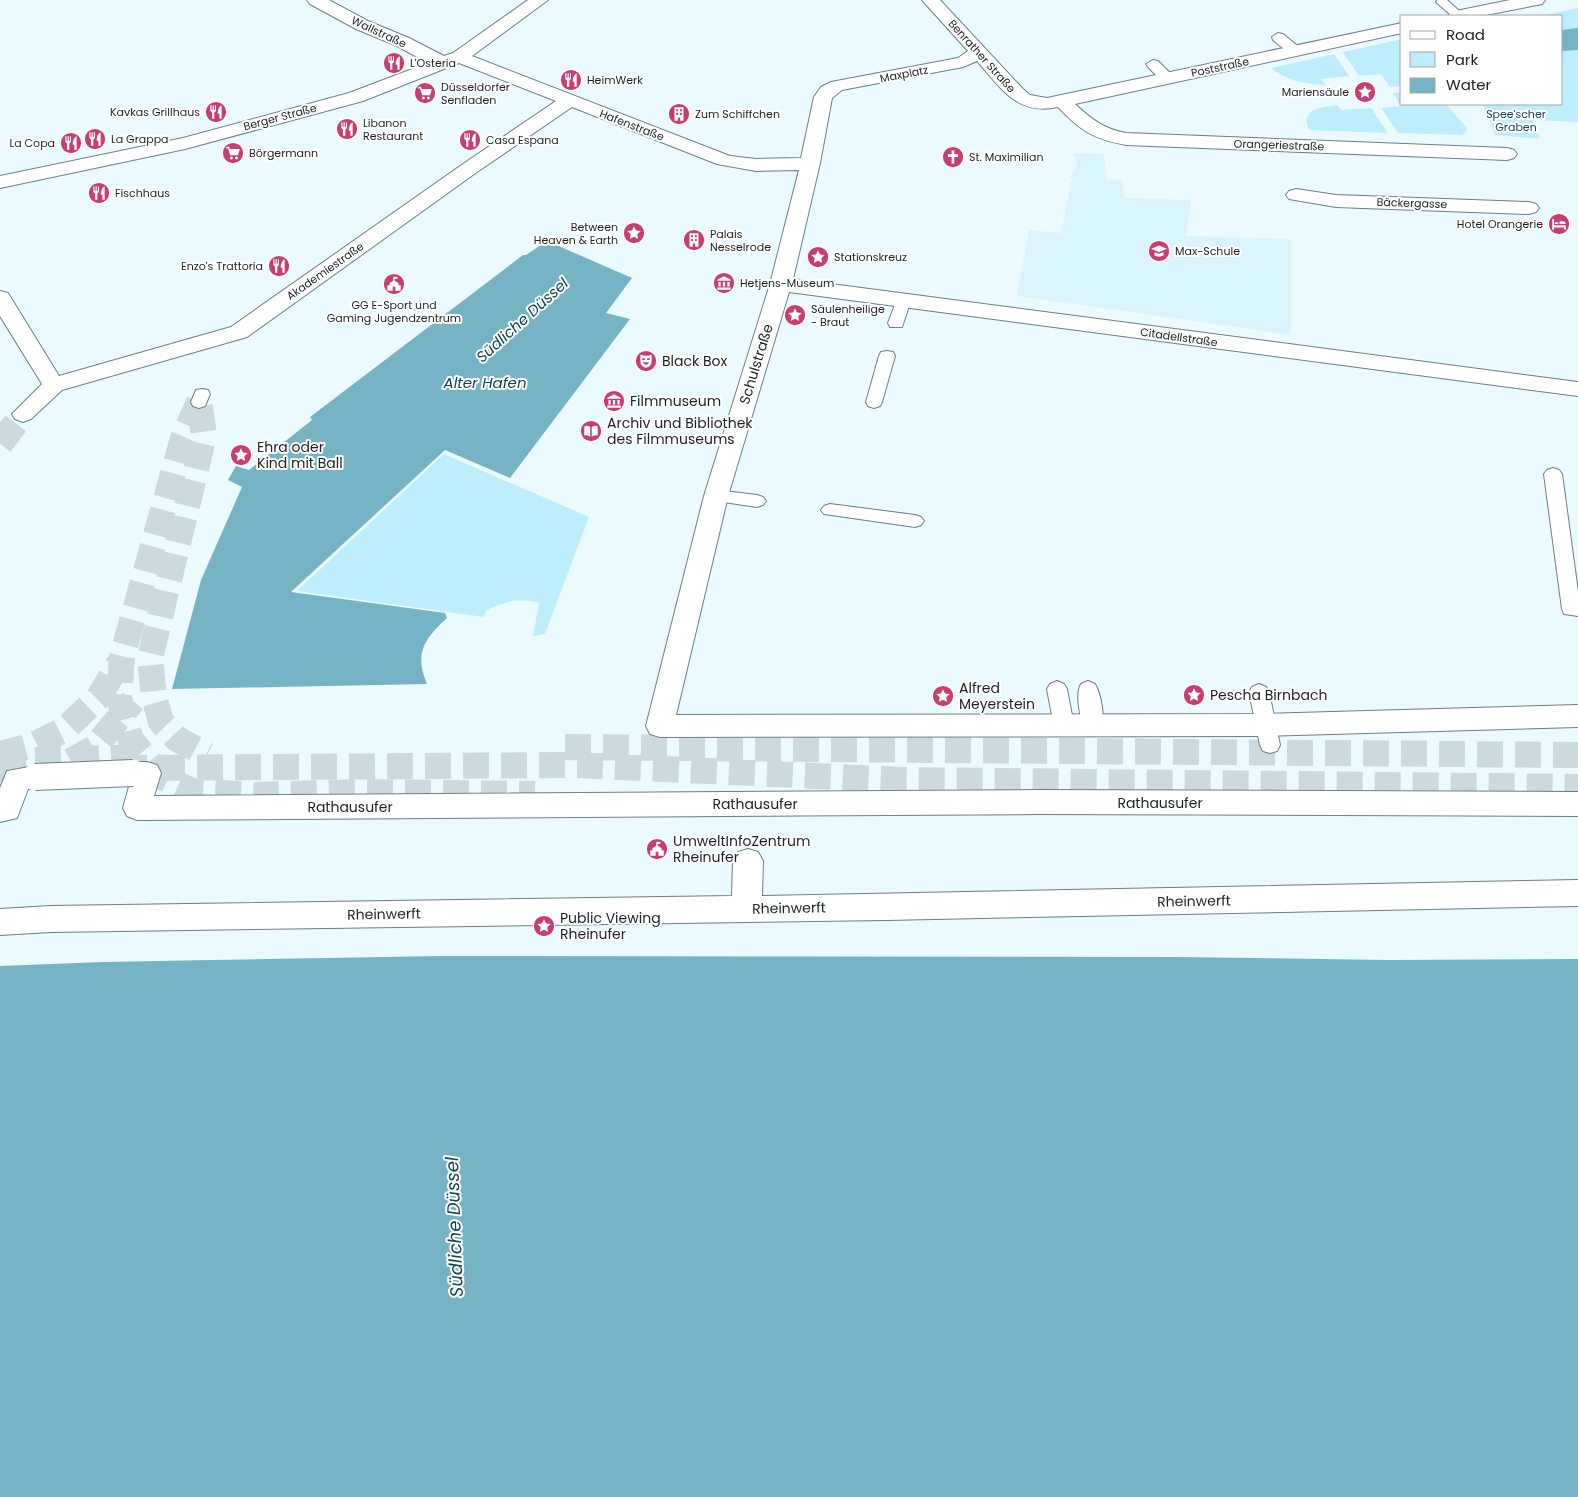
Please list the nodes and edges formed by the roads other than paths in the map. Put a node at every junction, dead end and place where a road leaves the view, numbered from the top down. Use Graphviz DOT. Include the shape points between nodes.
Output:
graph roads {
  1 [pos="316,0"];
  2 [pos="539,0"];
  3 [pos="932,0"];
  4 [pos="1536,0"];
  5 [pos="1442,2"];
  6 [pos="1457,15"];
  7 [pos="1463,15"];
  8 [pos="1400,28"];
  9 [pos="1278,37"];
  10 [pos="977,51"];
  11 [pos="1295,51"];
  12 [pos="451,60"];
  13 [pos="1153,64"];
  14 [pos="1168,78"];
  15 [pos="828,91"];
  16 [pos="569,101"];
  17 [pos="1063,102"];
  18 [pos="1037,104"];
  19 [pos="1507,154"];
  20 [pos="810,163"];
  21 [pos="0,182"];
  22 [pos="1296,195"];
  23 [pos="1529,208"];
  24 [pos="781,284"];
  25 [pos="0,298"];
  26 [pos="903,300"];
  27 [pos="896,324"];
  28 [pos="887,356"];
  29 [pos="54,385"];
  30 [pos="1578,389"];
  31 [pos="874,402"];
  32 [pos="23,414"];
  33 [pos="1553,474"];
  34 [pos="716,496"];
  35 [pos="757,501"];
  36 [pos="830,510"];
  37 [pos="915,521"];
  38 [pos="1578,609"];
  39 [pos="1057,689"];
  40 [pos="1088,689"];
  41 [pos="1258,692"];
  42 [pos="1578,716"];
  43 [pos="1093,725"];
  44 [pos="1064,726"];
  45 [pos="1268,735"];
  46 [pos="1578,804"];
  47 [pos="0,810"];
  48 [pos="748,861"];
  49 [pos="1578,893"];
  50 [pos="747,909"];
  51 [pos="0,922"];
  1 -- 12 [label="street, Wallstraße" via="362,25"];
  2 -- 12 [label="street, Berger Straße"];
  3 -- 10 [label="street, Benrather Straße"];
  4 -- 7 [label="street"];
  5 -- 6 [label="lane"];
  8 -- 11 [label="street, Poststraße"];
  9 -- 11 [label="lane"];
  10 -- 15 [label="street, Maxplatz" via="963,62 837,86"];
  10 -- 18 [label="street, Benrather Straße" via="1016,93"];
  11 -- 14 [label="street, Poststraße"];
  12 -- 16 [label="street, Hafenstraße"];
  12 -- 21 [label="street, Berger Straße" via="356,97 184,143"];
  13 -- 14 [label="lane"];
  14 -- 17 [label="street, Poststraße"];
  15 -- 20 [label="street, Schulstraße" via="823,97"];
  16 -- 20 [label="street, Hafenstraße" via="745,166"];
  16 -- 29 [label="street, Akademiestraße" via="239,332"];
  17 -- 18 [label="street, Poststraße"];
  17 -- 19 [label="street, Orangeriestraße" via="1098,134 1126,139"];
  20 -- 24 [label="street, Schulstraße"];
  22 -- 23 [label="street, Bäckergasse" via="1336,201"];
  24 -- 26 [label="street, Citadellstraße"];
  24 -- 34 [label="street, Schulstraße"];
  25 -- 29 [label="street"];
  26 -- 27 [label="lane"];
  26 -- 30 [label="street, Citadellstraße"];
  28 -- 31 [label="lane"];
  29 -- 32 [label="street"];
  33 -- 38 [label="lane" via="1571,609"];
  34 -- 35 [label="lane"];
  34 -- 44 [label="street, Schulstraße" via="660,726"];
  36 -- 37 [label="lane"];
  39 -- 44 [label="lane"];
  40 -- 43 [label="lane"];
  41 -- 45 [label="lane"];
  42 -- 45 [label="street"];
  43 -- 44 [label="street"];
  43 -- 45 [label="street"];
  46 -- 47 [label="street, Rathausufer, bridge" via="1017,802 750,811 137,808 146,773 134,773 17,779 7,810"];
  48 -- 50 [label="street"];
  49 -- 50 [label="street, Rheinwerft"];
  50 -- 51 [label="street, Rheinwerft" via="60,918"];
}
